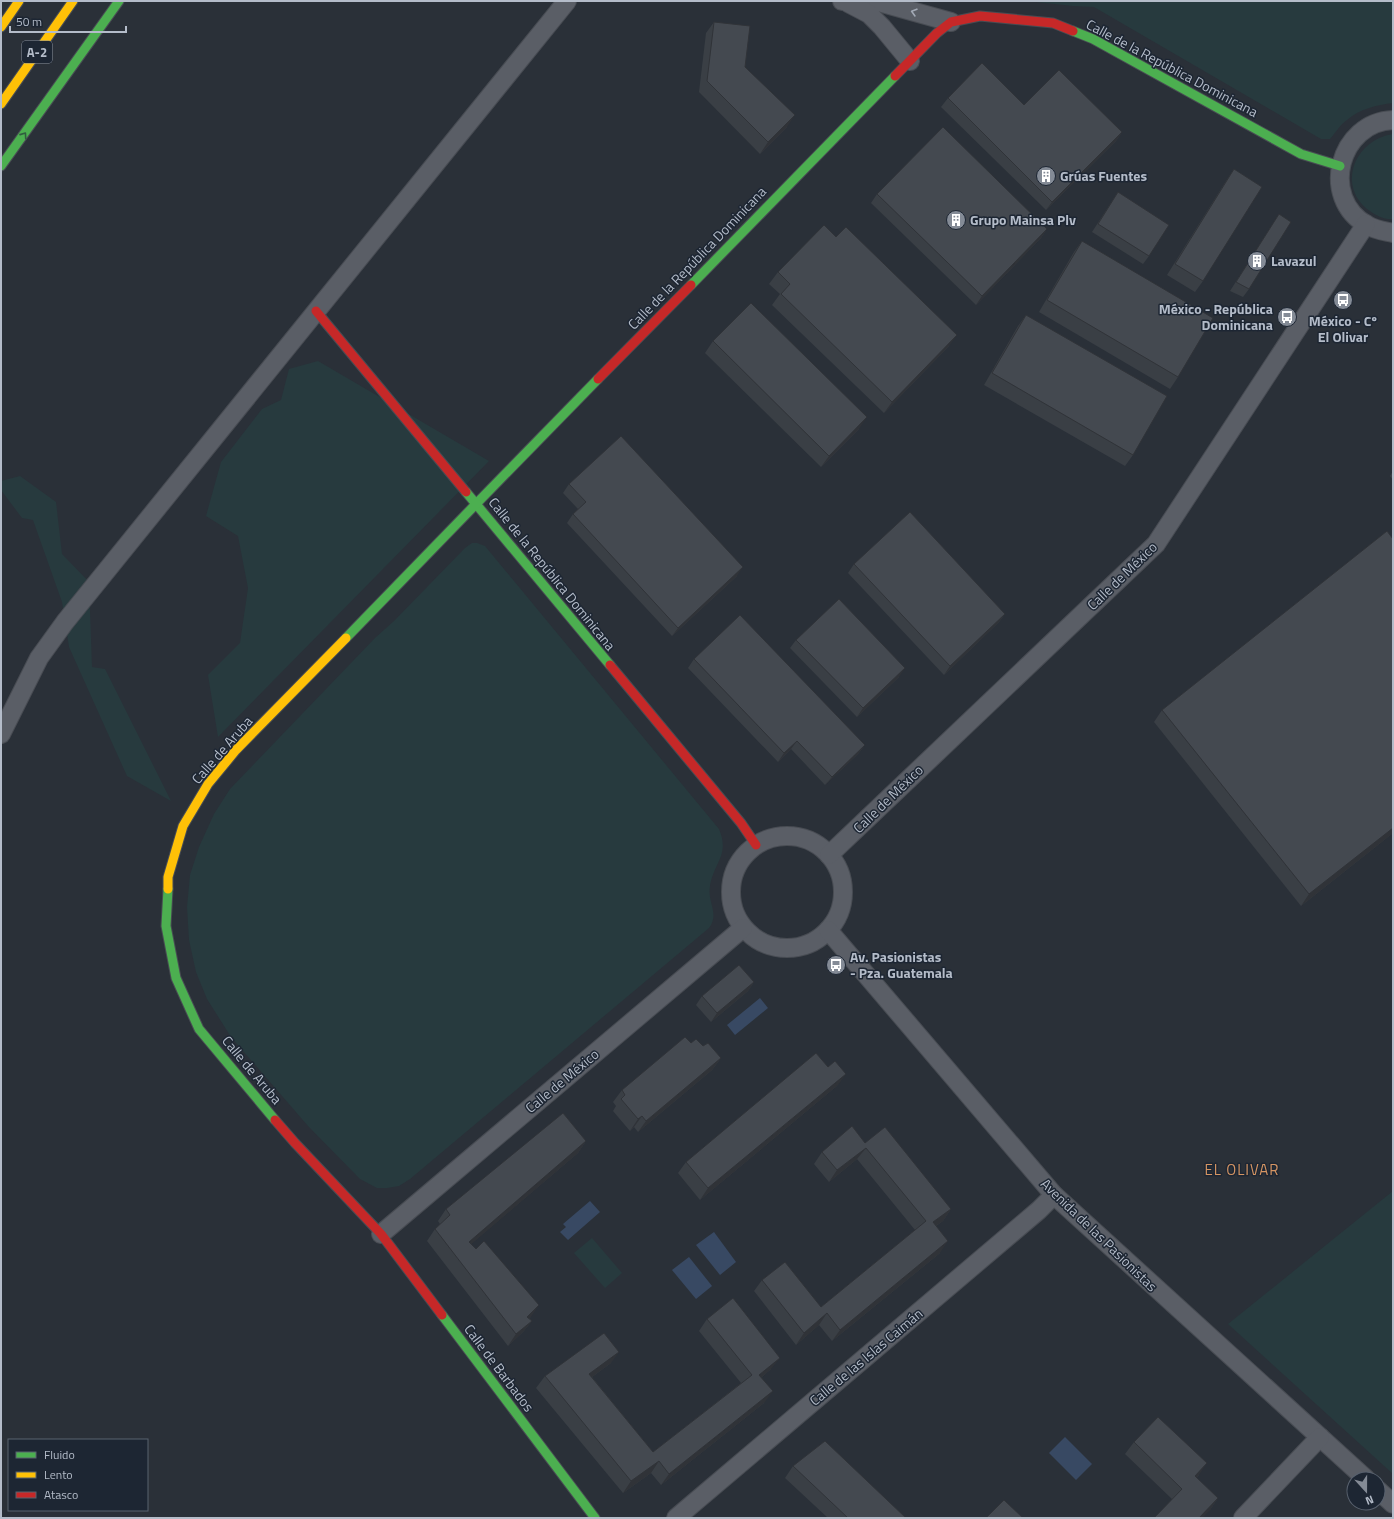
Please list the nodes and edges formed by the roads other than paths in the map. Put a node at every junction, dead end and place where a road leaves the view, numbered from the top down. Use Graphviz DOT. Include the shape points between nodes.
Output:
graph roads {
  1 [pos="19,1"];
  2 [pos="73,1"];
  3 [pos="119,1"];
  4 [pos="566,1"];
  5 [pos="842,1"];
  6 [pos="846,1"];
  7 [pos="951,22"];
  8 [pos="1,27"];
  9 [pos="910,61"];
  10 [pos="1,104"];
  11 [pos="1393,120"];
  12 [pos="1,166"];
  13 [pos="1340,166"];
  14 [pos="1366,224"];
  15 [pos="1393,233"];
  16 [pos="316,311"];
  17 [pos="476,504"];
  18 [pos="1,734"];
  19 [pos="756,845"];
  20 [pos="829,855"];
  21 [pos="743,928"];
  22 [pos="828,930"];
  23 [pos="1054,1195"];
  24 [pos="381,1234"];
  25 [pos="1320,1437"];
  26 [pos="1357,1471"];
  27 [pos="595,1518"];
  28 [pos="676,1518"];
  29 [pos="1243,1518"];
  1 -- 8 [label="main road"];
  2 -- 10 [label="main road, A-2"];
  12 -- 3 [label="main road, one-way"];
  4 -- 16 [label="street"];
  5 -- 6 [label="street"];
  7 -- 6 [label="street, one-way" via="879,2"];
  6 -- 9 [label="street" via="869,14"];
  7 -- 9 [label="main road, Calle de la República Dominicana"];
  7 -- 13 [label="main road, Calle de la República Dominicana" via="980,16 1053,23 1093,39 1302,154"];
  9 -- 17 [label="main road, Calle de la República Dominicana"];
  11 -- 13 [label="street" via="1372,125 1357,135 1346,150"];
  13 -- 14 [label="street" via="1339,182 1344,200 1353,214"];
  14 -- 15 [label="street"];
  14 -- 20 [label="street, Calle de México" via="1156,544"];
  16 -- 17 [label="main road"];
  16 -- 18 [label="street" via="65,622 39,658"];
  17 -- 19 [label="main road, Calle de la República Dominicana" via="741,823"];
  17 -- 24 [label="main road, Calle de Aruba" via="236,750 208,784 183,826 168,877 166,926 176,978 199,1029 295,1143"];
  19 -- 20 [label="street" via="770,838 802,838 817,844"];
  19 -- 21 [label="street" via="742,858 732,880 730,893 734,911"];
  20 -- 22 [label="street" via="838,869 842,901 837,916"];
  21 -- 22 [label="street" via="758,940 782,947 794,947 812,941"];
  21 -- 24 [label="street, Calle de México"];
  22 -- 23 [label="street, Avenida de las Pasionistas"];
  23 -- 25 [label="street, Avenida de las Pasionistas"];
  23 -- 28 [label="street, Calle de las Islas Caimán"];
  24 -- 27 [label="main road, Calle de Barbados"];
  25 -- 26 [label="street, Avenida de las Pasionistas"];
  25 -- 29 [label="street"];
}
